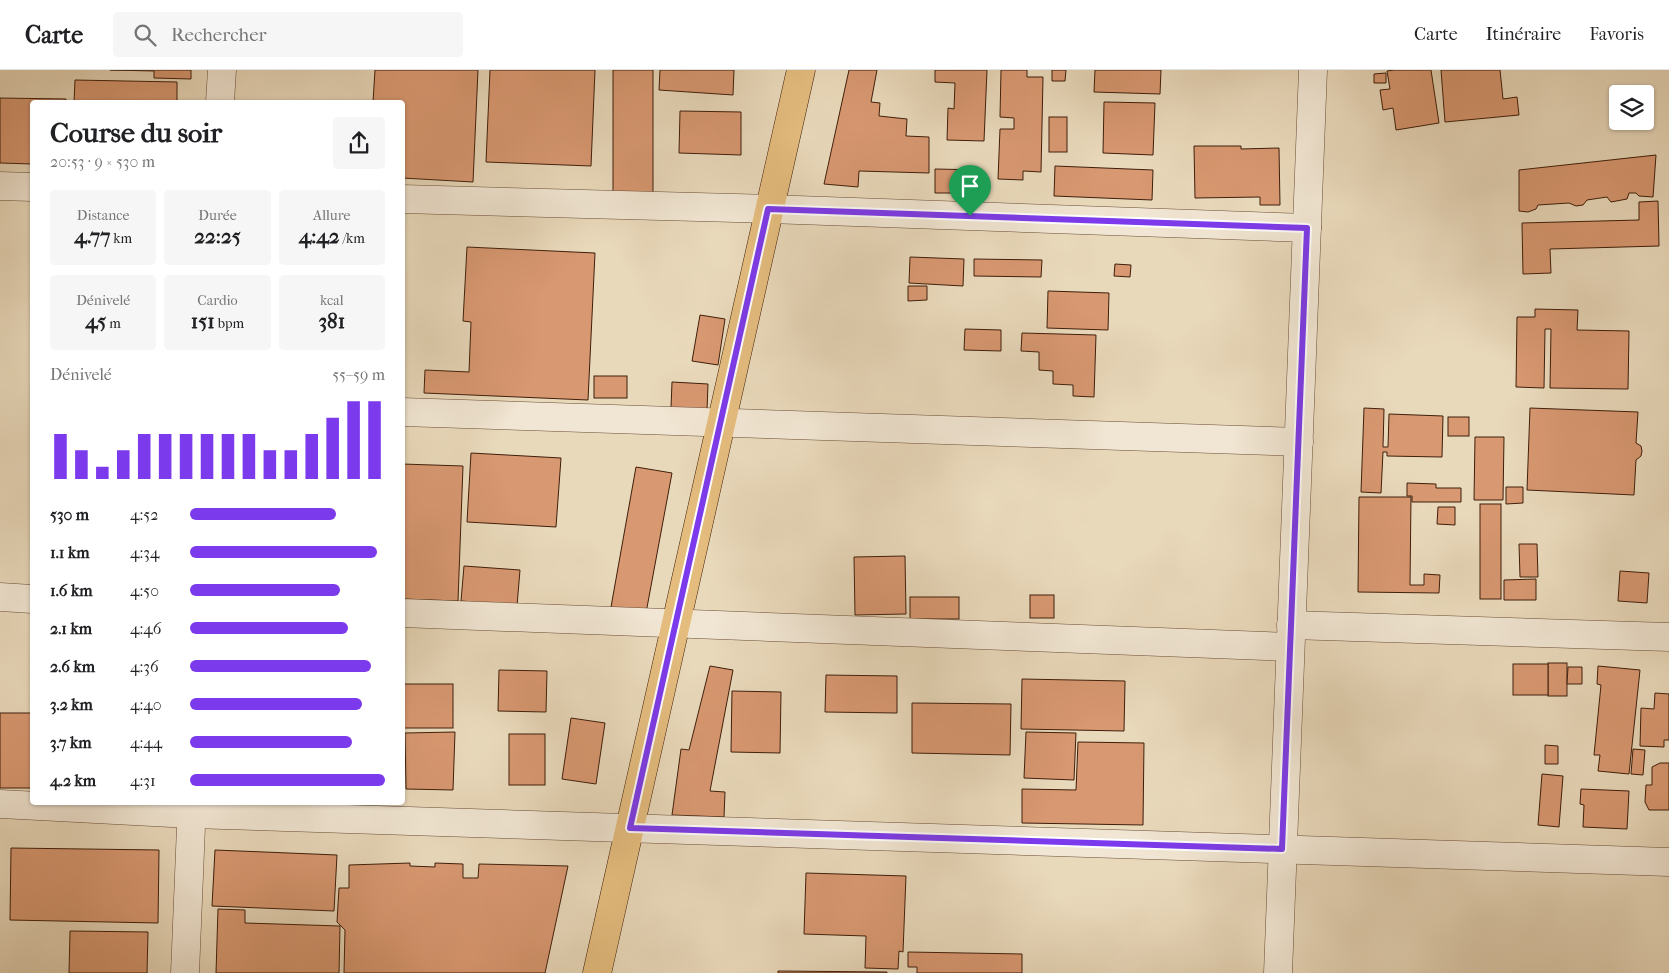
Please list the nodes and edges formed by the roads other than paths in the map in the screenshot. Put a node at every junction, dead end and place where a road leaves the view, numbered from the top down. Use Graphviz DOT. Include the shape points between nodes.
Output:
graph roads {
  1 [pos="222,70"];
  2 [pos="801,70"];
  3 [pos="1313,70"];
  4 [pos="220,100"];
  5 [pos="0,186"];
  6 [pos="30,187"];
  7 [pos="405,199"];
  8 [pos="768,209"];
  9 [pos="1307,228"];
  10 [pos="405,412"];
  11 [pos="720,423"];
  12 [pos="1298,442"];
  13 [pos="0,597"];
  14 [pos="30,598"];
  15 [pos="405,613"];
  16 [pos="676,624"];
  17 [pos="1291,636"];
  18 [pos="1669,637"];
  19 [pos="0,804"];
  20 [pos="30,805"];
  21 [pos="48,805"];
  22 [pos="192,808"];
  23 [pos="630,828"];
  24 [pos="1282,849"];
  25 [pos="1669,862"];
  26 [pos="185,973"];
  27 [pos="597,973"];
  28 [pos="1278,973"];
  1 -- 4 [label="street"];
  2 -- 8 [label="main road"];
  3 -- 9 [label="street"];
  5 -- 6 [label="street"];
  7 -- 8 [label="street"];
  8 -- 9 [label="street"];
  8 -- 11 [label="main road"];
  9 -- 12 [label="street"];
  10 -- 11 [label="street"];
  11 -- 12 [label="street"];
  11 -- 16 [label="main road"];
  12 -- 17 [label="street"];
  13 -- 14 [label="street"];
  15 -- 16 [label="street"];
  16 -- 17 [label="street"];
  16 -- 23 [label="main road"];
  17 -- 18 [label="street"];
  17 -- 24 [label="street"];
  19 -- 20 [label="street"];
  21 -- 22 [label="street"];
  22 -- 23 [label="street"];
  22 -- 26 [label="street"];
  23 -- 24 [label="street"];
  23 -- 27 [label="main road"];
  24 -- 25 [label="street"];
  24 -- 28 [label="street"];
}
